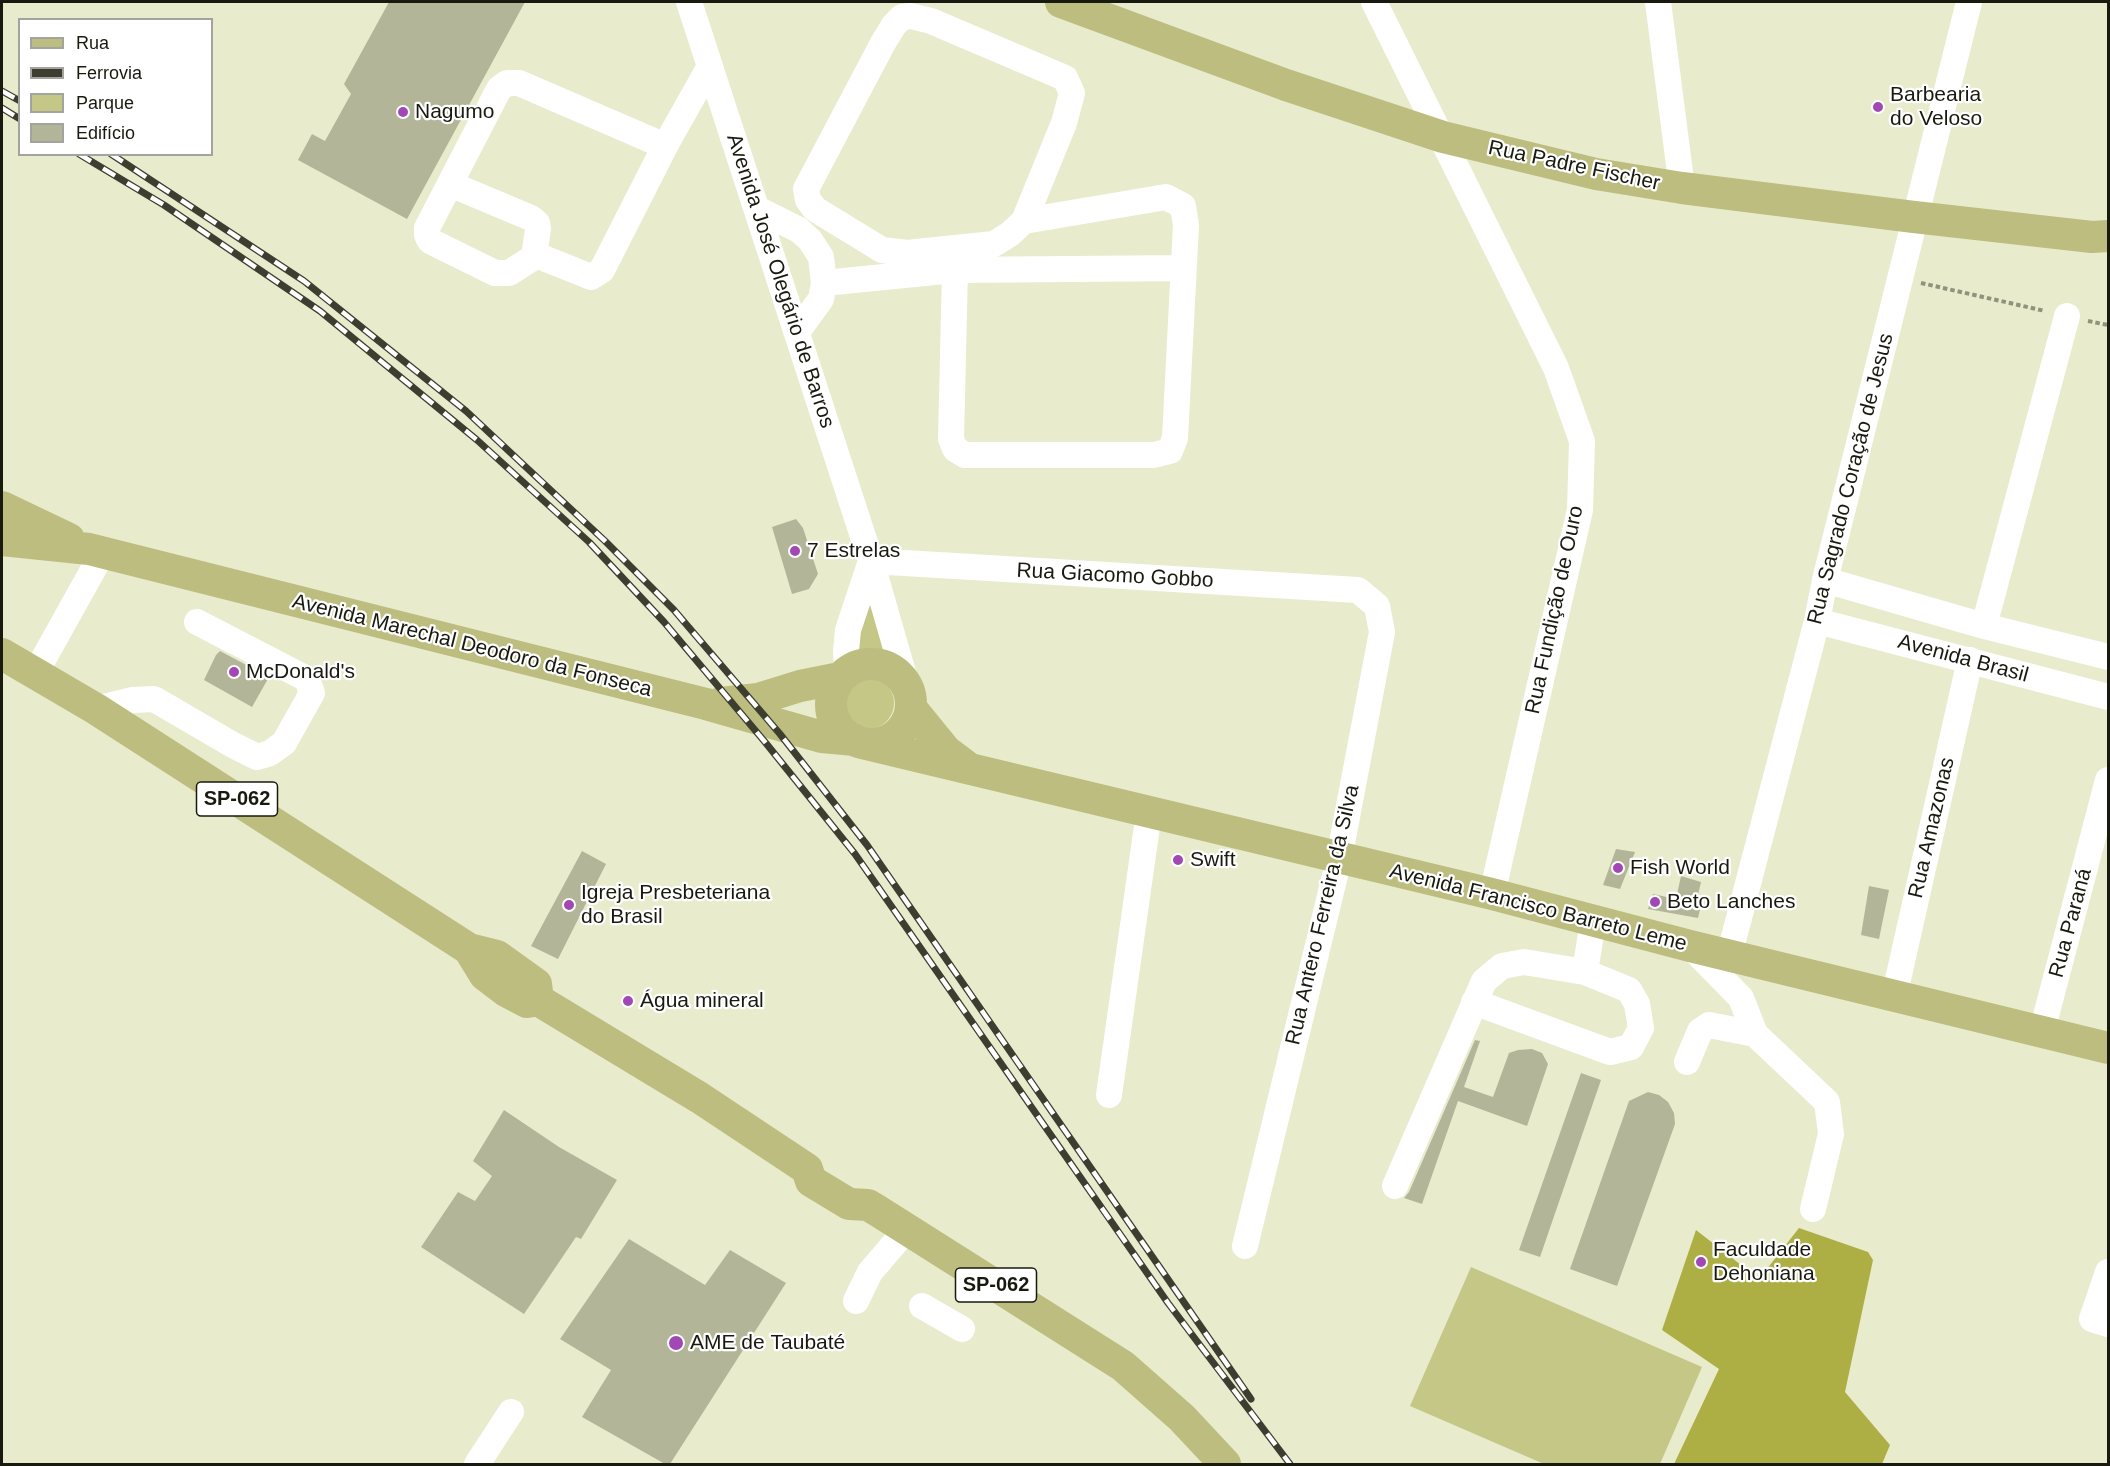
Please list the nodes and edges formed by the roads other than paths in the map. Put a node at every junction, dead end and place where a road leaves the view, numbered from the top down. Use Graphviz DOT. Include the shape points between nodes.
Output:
graph roads {
  1 [pos="689,2"];
  2 [pos="1061,2"];
  3 [pos="1374,2"];
  4 [pos="1658,2"];
  5 [pos="1969,2"];
  6 [pos="710,66"];
  7 [pos="1443,137"];
  8 [pos="665,146"];
  9 [pos="450,184"];
  10 [pos="1682,188"];
  11 [pos="757,209"];
  12 [pos="1914,217"];
  13 [pos="1024,221"];
  14 [pos="854,232"];
  15 [pos="2109,236"];
  16 [pos="810,240"];
  17 [pos="534,257"];
  18 [pos="953,260"];
  19 [pos="1183,268"];
  20 [pos="824,283"];
  21 [pos="2067,316"];
  22 [pos="797,332"];
  23 [pos="2,507"];
  24 [pos="2,540"];
  25 [pos="96,550"];
  26 [pos="872,561"];
  27 [pos="1825,580"];
  28 [pos="1358,590"];
  29 [pos="1817,621"];
  30 [pos="197,622"];
  31 [pos="1984,626"];
  32 [pos="2,654"];
  33 [pos="2109,657"];
  34 [pos="1970,660"];
  35 [pos="35,674"];
  36 [pos="844,675"];
  37 [pos="909,696"];
  38 [pos="2109,697"];
  39 [pos="706,704"];
  40 [pos="96,709"];
  41 [pos="860,742"];
  42 [pos="967,767"];
  43 [pos="2109,780"];
  44 [pos="1149,812"];
  45 [pos="1339,859"];
  46 [pos="1492,894"];
  47 [pos="1593,921"];
  48 [pos="1690,946"];
  49 [pos="1729,956"];
  50 [pos="1585,972"];
  51 [pos="1894,997"];
  52 [pos="1474,1002"];
  53 [pos="2042,1031"];
  54 [pos="1755,1034"];
  55 [pos="2109,1048"];
  56 [pos="1687,1062"];
  57 [pos="1108,1095"];
  58 [pos="1395,1186"];
  59 [pos="1813,1209"];
  60 [pos="907,1229"];
  61 [pos="1245,1246"];
  62 [pos="2109,1272"];
  63 [pos="856,1301"];
  64 [pos="922,1306"];
  65 [pos="2109,1324"];
  66 [pos="962,1329"];
  67 [pos="511,1412"];
  68 [pos="477,1464"];
  69 [pos="1225,1464"];
  1 -- 6 [label="street, Avenida José Olegário de Barros"];
  2 -- 7 [label="main road, Rua Padre Fischer" via="1286,85"];
  3 -- 7 [label="street, Rua Fundição de Ouro"];
  4 -- 10 [label="street"];
  5 -- 12 [label="street, Rua Sagrado Coração de Jesus"];
  6 -- 8 [label="street"];
  6 -- 11 [label="street, Avenida José Olegário de Barros"];
  7 -- 10 [label="main road, Rua Padre Fischer" via="1596,174"];
  7 -- 46 [label="street, Rua Fundição de Ouro" via="1556,368 1582,441 1580,510"];
  8 -- 9 [label="street" via="519,83 507,83 499,89"];
  8 -- 17 [label="street" via="602,270 591,277"];
  9 -- 17 [label="street" via="537,223"];
  9 -- 17 [label="street" via="427,228 430,241 495,273 509,273"];
  10 -- 12 [label="main road, Rua Padre Fischer"];
  11 -- 16 [label="street" via="799,230"];
  11 -- 22 [label="street, Avenida José Olegário de Barros"];
  12 -- 15 [label="main road, Rua Padre Fischer"];
  12 -- 27 [label="street, Rua Sagrado Coração de Jesus"];
  13 -- 14 [label="street" via="1070,103 1072,93 1065,78 911,16 902,17 894,25 806,189 815,209"];
  13 -- 18 [label="street" via="994,244"];
  13 -- 19 [label="street" via="1166,197 1183,206"];
  14 -- 16 [label="street"];
  14 -- 18 [label="street" via="882,249"];
  16 -- 20 [label="street" via="820,257"];
  18 -- 19 [label="street"];
  18 -- 19 [label="street" via="951,439 955,449 965,455 1154,455 1170,451 1175,438"];
  18 -- 20 [label="street"];
  20 -- 22 [label="street" via="821,299"];
  21 -- 31 [label="street"];
  22 -- 26 [label="street, Avenida José Olegário de Barros"];
  23 -- 25 [label="main road, Avenida Marechal Deodoro da Fonseca"];
  24 -- 25 [label="main road, Avenida Marechal Deodoro da Fonseca"];
  25 -- 35 [label="street"];
  25 -- 39 [label="main road, Avenida Marechal Deodoro da Fonseca"];
  26 -- 28 [label="street, Rua Giacomo Gobbo"];
  26 -- 36 [label="street" via="848,630"];
  26 -- 37 [label="street, Avenida José Olegário de Barros"];
  27 -- 29 [label="street, Rua Sagrado Coração de Jesus"];
  27 -- 31 [label="street, Avenida Brasil"];
  28 -- 45 [label="street, Rua Antero Ferreira da Silva" via="1377,606 1382,632"];
  29 -- 34 [label="street, Avenida Brasil"];
  29 -- 49 [label="street, Rua Sagrado Coração de Jesus"];
  30 -- 40 [label="street" via="307,679 312,693 284,743 257,757 154,699"];
  31 -- 33 [label="street, Avenida Brasil"];
  32 -- 35 [label="main road, SP-062"];
  34 -- 38 [label="street, Avenida Brasil"];
  34 -- 51 [label="street, Rua Amazonas"];
  35 -- 40 [label="main road, SP-062"];
  36 -- 37 [label="main road" via="862,664 887,666 898,673"];
  36 -- 39 [label="main road" via="758,699"];
  36 -- 41 [label="main road" via="834,689 832,713 844,734"];
  37 -- 41 [label="main road" via="908,720 901,731 879,743"];
  37 -- 42 [label="main road, Avenida Francisco Barreto Leme" via="946,751"];
  39 -- 41 [label="main road, Avenida Marechal Deodoro da Fonseca" via="822,737"];
  40 -- 60 [label="main road, SP-062" via="469,949 497,956 536,984 538,999 807,1169 819,1167 860,1190 868,1205"];
  41 -- 42 [label="main road, Avenida Francisco Barreto Leme"];
  42 -- 44 [label="main road, Avenida Francisco Barreto Leme"];
  43 -- 53 [label="street, Rua Paraná"];
  44 -- 45 [label="main road, Avenida Francisco Barreto Leme"];
  44 -- 57 [label="street"];
  45 -- 46 [label="main road, Avenida Francisco Barreto Leme"];
  45 -- 61 [label="street, Rua Antero Ferreira da Silva"];
  46 -- 47 [label="main road, Avenida Francisco Barreto Leme"];
  47 -- 48 [label="main road, Avenida Francisco Barreto Leme"];
  47 -- 50 [label="street"];
  48 -- 49 [label="main road, Avenida Francisco Barreto Leme"];
  48 -- 54 [label="street" via="1741,999"];
  49 -- 51 [label="main road, Avenida Francisco Barreto Leme"];
  50 -- 52 [label="street" via="1524,962 1502,966 1484,981"];
  50 -- 52 [label="street" via="1629,990 1637,1004 1641,1028 1630,1047 1610,1052"];
  51 -- 53 [label="main road, Avenida Francisco Barreto Leme"];
  52 -- 58 [label="street"];
  53 -- 55 [label="main road, Avenida Francisco Barreto Leme"];
  54 -- 56 [label="street" via="1709,1025 1700,1031"];
  54 -- 59 [label="street" via="1827,1102 1831,1134"];
  60 -- 63 [label="street" via="870,1272"];
  60 -- 69 [label="main road, SP-062" via="1123,1366 1182,1418"];
  62 -- 65 [label="street" via="2092,1319"];
  64 -- 66 [label="street"];
  67 -- 68 [label="street"];
}
